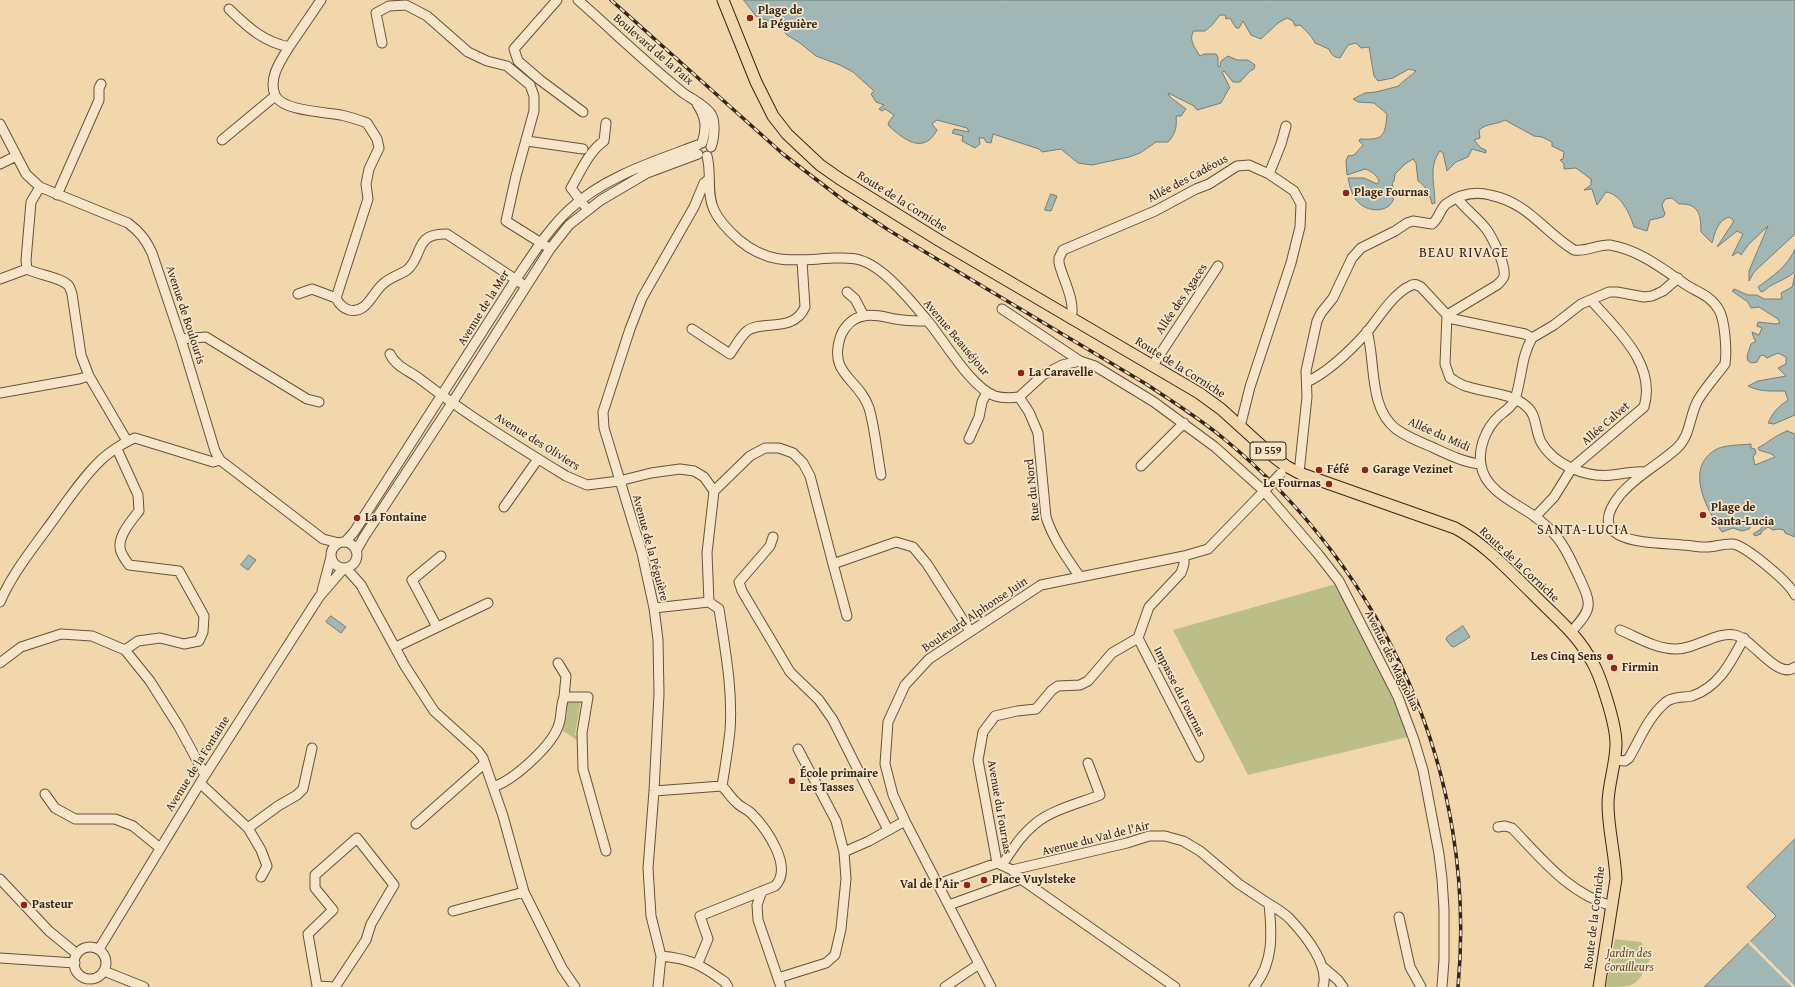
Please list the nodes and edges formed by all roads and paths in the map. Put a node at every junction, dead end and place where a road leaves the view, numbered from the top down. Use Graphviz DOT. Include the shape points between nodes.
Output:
graph roads {
  1 [pos="321,0"];
  2 [pos="557,0"];
  3 [pos="578,0"];
  4 [pos="723,0"];
  5 [pos="229,9"];
  6 [pos="382,43"];
  7 [pos="289,47"];
  8 [pos="101,84"];
  9 [pos="275,96"];
  10 [pos="695,102"];
  11 [pos="583,112"];
  12 [pos="606,123"];
  13 [pos="0,124"];
  14 [pos="1286,126"];
  15 [pos="222,140"];
  16 [pos="526,141"];
  17 [pos="583,148"];
  18 [pos="701,150"];
  19 [pos="16,156"];
  20 [pos="0,164"];
  21 [pos="1269,174"];
  22 [pos="708,179"];
  23 [pos="40,187"];
  24 [pos="57,195"];
  25 [pos="1457,198"];
  26 [pos="580,200"];
  27 [pos="712,202"];
  28 [pos="694,207"];
  29 [pos="587,209"];
  30 [pos="541,242"];
  31 [pos="550,249"];
  32 [pos="802,261"];
  33 [pos="1218,266"];
  34 [pos="28,269"];
  35 [pos="1678,278"];
  36 [pos="0,279"];
  37 [pos="516,279"];
  38 [pos="525,286"];
  39 [pos="847,292"];
  40 [pos="298,294"];
  41 [pos="336,298"];
  42 [pos="1591,300"];
  43 [pos="1002,309"];
  44 [pos="1447,315"];
  45 [pos="864,316"];
  46 [pos="1071,319"];
  47 [pos="927,321"];
  48 [pos="692,329"];
  49 [pos="1367,331"];
  50 [pos="1532,338"];
  51 [pos="181,339"];
  52 [pos="390,354"];
  53 [pos="1080,361"];
  54 [pos="1153,365"];
  55 [pos="89,376"];
  56 [pos="1307,382"];
  57 [pos="987,392"];
  58 [pos="0,393"];
  59 [pos="441,396"];
  60 [pos="1019,397"];
  61 [pos="1515,400"];
  62 [pos="319,402"];
  63 [pos="452,403"];
  64 [pos="1184,423"];
  65 [pos="1240,426"];
  66 [pos="969,438"];
  67 [pos="127,441"];
  68 [pos="117,449"];
  69 [pos="538,459"];
  70 [pos="220,460"];
  71 [pos="1481,464"];
  72 [pos="1141,466"];
  73 [pos="1572,468"];
  74 [pos="1284,469"];
  75 [pos="1645,472"];
  76 [pos="1299,473"];
  77 [pos="881,475"];
  78 [pos="620,481"];
  79 [pos="1266,489"];
  80 [pos="714,491"];
  81 [pos="504,507"];
  82 [pos="1535,517"];
  83 [pos="774,537"];
  84 [pos="323,539"];
  85 [pos="342,543"];
  86 [pos="356,551"];
  87 [pos="331,555"];
  88 [pos="440,556"];
  89 [pos="1184,556"];
  90 [pos="355,563"];
  91 [pos="833,564"];
  92 [pos="345,568"];
  93 [pos="1080,577"];
  94 [pos="361,585"];
  95 [pos="321,594"];
  96 [pos="1795,595"];
  97 [pos="0,602"];
  98 [pos="709,602"];
  99 [pos="488,603"];
  100 [pos="654,608"];
  101 [pos="847,616"];
  102 [pos="437,627"];
  103 [pos="1620,630"];
  104 [pos="970,631"];
  105 [pos="1571,632"];
  106 [pos="1138,638"];
  107 [pos="1744,638"];
  108 [pos="396,647"];
  109 [pos="125,650"];
  110 [pos="0,663"];
  111 [pos="558,663"];
  112 [pos="1795,667"];
  113 [pos="564,697"];
  114 [pos="426,698"];
  115 [pos="312,748"];
  116 [pos="798,749"];
  117 [pos="1199,757"];
  118 [pos="1615,760"];
  119 [pos="485,763"];
  120 [pos="1088,763"];
  121 [pos="202,779"];
  122 [pos="722,786"];
  123 [pos="495,787"];
  124 [pos="654,791"];
  125 [pos="45,794"];
  126 [pos="905,821"];
  127 [pos="416,824"];
  128 [pos="1498,827"];
  129 [pos="248,828"];
  130 [pos="888,830"];
  131 [pos="160,848"];
  132 [pos="606,851"];
  133 [pos="844,852"];
  134 [pos="1000,864"];
  135 [pos="1012,870"];
  136 [pos="261,877"];
  137 [pos="0,879"];
  138 [pos="1020,879"];
  139 [pos="938,884"];
  140 [pos="762,891"];
  141 [pos="524,892"];
  142 [pos="949,904"];
  143 [pos="1269,904"];
  144 [pos="1612,906"];
  145 [pos="453,911"];
  146 [pos="1399,917"];
  147 [pos="99,949"];
  148 [pos="77,954"];
  149 [pos="661,956"];
  150 [pos="0,958"];
  151 [pos="74,963"];
  152 [pos="698,963"];
  153 [pos="979,964"];
  154 [pos="1324,968"];
  155 [pos="104,971"];
  156 [pos="94,978"];
  157 [pos="778,978"];
  158 [pos="98,987"];
  159 [pos="144,987"];
  160 [pos="335,987"];
  161 [pos="575,987"];
  162 [pos="658,987"];
  163 [pos="728,987"];
  164 [pos="781,987"];
  165 [pos="945,987"];
  166 [pos="991,987"];
  167 [pos="1175,987"];
  168 [pos="1254,987"];
  169 [pos="1323,987"];
  170 [pos="1343,987"];
  171 [pos="1421,987"];
  172 [pos="1442,987"];
  173 [pos="1599,987"];
  1 -- 7 [label="street"];
  2 -- 11 [label="street" via="514,49 518,61"];
  3 -- 10 [label="street, Boulevard de la Paix"];
  4 -- 46 [label="main road, Route de la Corniche / D 559" via="756,82 773,116 787,134 820,165 940,241"];
  5 -- 7 [label="street" via="260,36 275,44"];
  6 -- 16 [label="street" via="376,13 389,6 406,5 427,16 468,52 487,61 508,66 530,85 534,96 534,111"];
  7 -- 9 [label="street" via="277,65 273,82"];
  8 -- 24 [label="street" via="99,100"];
  9 -- 15 [label="street"];
  9 -- 41 [label="street" via="284,104 301,109 367,123 377,139 379,148 369,169 366,184 368,199"];
  10 -- 18 [label="street, Boulevard de la Paix" via="706,125"];
  10 -- 18 [label="street, Boulevard de la Paix" via="712,115 711,152"];
  12 -- 26 [label="street" via="604,141 584,165 571,188"];
  13 -- 19 [label="street, Avenue de Boulouris"];
  14 -- 21 [label="street"];
  16 -- 17 [label="street"];
  16 -- 30 [label="street" via="506,221"];
  18 -- 22 [label="street"];
  18 -- 26 [label="street, Avenue de la Mer" via="616,179"];
  18 -- 29 [label="street, Avenue de la Mer" via="647,173"];
  19 -- 20 [label="street"];
  19 -- 23 [label="street, Avenue de Boulouris" via="26,174"];
  21 -- 46 [label="street, Allée des Cadéous" via="1248,165 1238,166 1209,184 1155,211 1063,250 1059,263 1069,293 1073,312"];
  21 -- 65 [label="street, Allée des Cadéous" via="1294,190 1300,204 1301,221 1291,263 1250,387"];
  22 -- 27 [label="street, Avenue Beauséjour"];
  22 -- 28 [label="street, Avenue de la Péguière"];
  23 -- 24 [label="street, Avenue de Boulouris"];
  23 -- 34 [label="street" via="31,202 26,260"];
  24 -- 51 [label="street, Avenue de Boulouris" via="128,224 139,232 152,253"];
  25 -- 35 [label="street" via="1469,193 1501,197 1525,210 1574,250 1611,245 1641,256"];
  25 -- 44 [label="street" via="1486,229 1496,246 1505,274 1497,285"];
  25 -- 56 [label="street" via="1446,204 1432,224 1413,221 1407,223 1358,250 1336,294 1317,321 1306,371"];
  26 -- 29 [label="street"];
  26 -- 30 [label="street, Avenue de la Mer"];
  27 -- 28 [label="street" via="702,202"];
  27 -- 32 [label="street, Avenue Beauséjour" via="714,210 725,226 757,253 780,260"];
  28 -- 78 [label="street, Avenue de la Péguière" via="642,298 603,412 604,428"];
  29 -- 31 [label="street, Avenue de la Mer" via="569,225"];
  30 -- 31 [label="street"];
  30 -- 37 [label="street, Avenue de la Mer"];
  31 -- 38 [label="street, Avenue de la Mer"];
  32 -- 47 [label="street, Avenue Beauséjour" via="851,258 867,262 883,274"];
  32 -- 48 [label="street" via="804,307 797,317 780,325 753,328 746,332 730,354"];
  33 -- 54 [label="street, Allée des Agaces"];
  34 -- 36 [label="street"];
  34 -- 55 [label="street" via="68,286 72,294 81,355"];
  35 -- 42 [label="street" via="1663,291 1652,296 1609,292"];
  35 -- 75 [label="street" via="1706,296 1722,316 1725,364 1698,400 1682,444"];
  37 -- 38 [label="street"];
  37 -- 41 [label="street" via="447,234 436,234 428,237 422,244 407,270 382,284 361,309 344,309"];
  37 -- 59 [label="street, Avenue de la Mer"];
  38 -- 63 [label="street, Avenue de la Mer"];
  39 -- 45 [label="street" via="855,298"];
  40 -- 41 [label="street" via="312,289"];
  42 -- 50 [label="street" via="1581,304"];
  42 -- 73 [label="street, Allée Calvet" via="1626,340 1636,356 1647,397 1644,407"];
  43 -- 53 [label="street"];
  44 -- 49 [label="street" via="1421,287 1416,284 1410,285 1379,315"];
  44 -- 50 [label="street" via="1525,334"];
  44 -- 61 [label="street" via="1445,364 1450,378 1467,387 1497,393"];
  45 -- 47 [label="street" via="883,315 902,320"];
  45 -- 77 [label="street" via="855,319 844,330 838,345 838,359 843,374 868,406"];
  46 -- 54 [label="main road, Route de la Corniche / D 559"];
  47 -- 57 [label="street, Avenue Beauséjour" via="968,375"];
  49 -- 56 [label="street" via="1332,366"];
  49 -- 71 [label="street, Allée du Midi" via="1376,395 1381,410 1389,422 1416,440 1456,457"];
  50 -- 61 [label="street" via="1522,363"];
  51 -- 62 [label="street" via="206,337 307,399"];
  51 -- 70 [label="street, Avenue de Boulouris"];
  52 -- 59 [label="street, Avenue des Oliviers" via="394,362"];
  53 -- 60 [label="street" via="1062,365 1043,375"];
  53 -- 64 [label="street" via="1095,366"];
  54 -- 65 [label="main road, Route de la Corniche / D 559" via="1199,393"];
  55 -- 58 [label="street"];
  55 -- 67 [label="street"];
  56 -- 76 [label="street"];
  57 -- 60 [label="street, Avenue Beauséjour" via="995,396"];
  57 -- 66 [label="street" via="979,418"];
  59 -- 63 [label="street, Avenue des Oliviers"];
  59 -- 85 [label="street, Avenue de la Mer" via="354,532"];
  60 -- 93 [label="street, Rue du Nord" via="1038,433 1048,524 1053,537"];
  61 -- 71 [label="street" via="1490,426 1483,441"];
  61 -- 73 [label="street" via="1530,409 1540,440 1546,449 1556,459"];
  63 -- 69 [label="street, Avenue des Oliviers"];
  63 -- 86 [label="street, Avenue de la Mer"];
  64 -- 72 [label="street"];
  64 -- 79 [label="street"];
  65 -- 74 [label="main road, Route de la Corniche / D 559"];
  67 -- 68 [label="street"];
  67 -- 70 [label="street" via="135,438 213,462"];
  68 -- 97 [label="street" via="103,458 85,477 30,552 4,591"];
  68 -- 109 [label="street" via="138,495 139,511 128,524 121,541 121,553 129,565 179,571 204,616 203,632 199,642 184,644 160,638 138,641"];
  69 -- 78 [label="street, Avenue des Oliviers" via="587,485"];
  69 -- 81 [label="street"];
  70 -- 84 [label="street, Avenue de Boulouris"];
  71 -- 82 [label="street" via="1494,488"];
  73 -- 75 [label="street" via="1588,474 1611,476 1636,471"];
  73 -- 82 [label="street, Allée Calvet" via="1554,497"];
  74 -- 76 [label="main road, Route de la Corniche / D 559"];
  74 -- 79 [label="street, Boulevard Alphonse Juin, bridge"];
  75 -- 96 [label="street" via="1620,495 1610,511 1609,523 1617,535 1644,543 1709,548 1734,544 1786,581"];
  76 -- 105 [label="main road, Route de la Corniche / D 559" via="1467,534 1487,550"];
  78 -- 80 [label="street, Avenue des Oliviers" via="680,469 694,471 704,477"];
  78 -- 100 [label="street, Avenue de la Péguière" via="642,553"];
  79 -- 89 [label="street, Boulevard Alphonse Juin" via="1208,549"];
  79 -- 172 [label="street, Avenue des Magnolias" via="1339,581 1398,696 1409,725 1423,770 1439,854 1444,909"];
  80 -- 91 [label="street" via="750,456 765,448 779,448 793,453 803,463 810,476"];
  80 -- 98 [label="street" via="707,553"];
  82 -- 105 [label="street" via="1556,536 1589,598 1589,607 1581,622"];
  83 -- 130 [label="street" via="770,546 739,582 742,591 790,672 819,700 833,720"];
  84 -- 85 [label="street, Avenue de Boulouris"];
  84 -- 87 [label="street, Avenue de Boulouris"];
  85 -- 86 [label="street" via="352,545"];
  85 -- 87 [label="street"];
  86 -- 90 [label="street"];
  87 -- 92 [label="street" via="335,565"];
  87 -- 95 [label="street, Avenue de la Fontaine"];
  88 -- 102 [label="street" via="412,580"];
  89 -- 93 [label="street, Boulevard Alphonse Juin"];
  89 -- 106 [label="street" via="1181,573 1149,607"];
  90 -- 92 [label="street"];
  90 -- 94 [label="street"];
  91 -- 101 [label="street"];
  91 -- 104 [label="street" via="896,542 913,547 927,564"];
  92 -- 94 [label="street"];
  92 -- 95 [label="street, Avenue de la Fontaine"];
  93 -- 104 [label="street, Boulevard Alphonse Juin" via="1041,585"];
  94 -- 108 [label="street"];
  95 -- 121 [label="street, Avenue de la Fontaine"];
  98 -- 100 [label="street"];
  98 -- 122 [label="street" via="719,609 728,671 730,731"];
  99 -- 102 [label="street"];
  100 -- 124 [label="street, Avenue de la Péguière" via="658,640 659,694"];
  102 -- 108 [label="street"];
  103 -- 107 [label="street" via="1657,645 1676,649 1727,634"];
  104 -- 126 [label="street, Boulevard Alphonse Juin" via="930,659 905,685 888,722 885,764 893,795"];
  105 -- 118 [label="main road, Route de la Corniche / D 559" via="1589,655 1599,677 1613,723"];
  106 -- 117 [label="street, Impasse du Fournas"];
  106 -- 134 [label="street, Avenue du Fournas" via="1112,653 1088,681 1080,685 1058,686 1036,709 995,716 983,732 978,760"];
  107 -- 112 [label="street" via="1778,668 1784,671"];
  107 -- 118 [label="street" via="1720,679 1706,690 1691,696 1673,698 1667,702 1643,731 1629,758 1625,761"];
  108 -- 114 [label="street"];
  109 -- 110 [label="street" via="92,636 61,634 21,647"];
  109 -- 121 [label="street" via="150,681 179,727"];
  111 -- 113 [label="street" via="566,676"];
  113 -- 123 [label="street" via="560,707 560,724 551,740 516,774"];
  113 -- 132 [label="street" via="588,697 582,733 583,769"];
  114 -- 119 [label="street" via="434,711 478,751"];
  114 -- 123 [label="street" via="486,752"];
  115 -- 129 [label="street" via="303,789"];
  116 -- 133 [label="street" via="836,821"];
  118 -- 144 [label="main road, Route de la Corniche / D 559" via="1608,789 1616,864"];
  119 -- 123 [label="street"];
  119 -- 127 [label="street"];
  120 -- 134 [label="street" via="1100,795 1036,823"];
  121 -- 129 [label="street"];
  121 -- 131 [label="street, Avenue de la Fontaine"];
  122 -- 124 [label="street"];
  122 -- 140 [label="street" via="736,803 751,813 772,839 780,857 779,882"];
  123 -- 141 [label="street"];
  124 -- 149 [label="street, Avenue de la Péguière" via="648,875 651,916"];
  125 -- 131 [label="street" via="55,808 75,819 115,819 133,826"];
  126 -- 130 [label="street"];
  126 -- 139 [label="street, Boulevard Alphonse Juin"];
  128 -- 144 [label="street" via="1512,828 1561,878 1600,902"];
  129 -- 136 [label="street" via="267,866"];
  130 -- 133 [label="street"];
  131 -- 147 [label="street, Avenue de la Fontaine"];
  133 -- 157 [label="street" via="846,879 841,929 835,955 826,963"];
  134 -- 135 [label="street"];
  134 -- 139 [label="street"];
  135 -- 138 [label="street"];
  135 -- 143 [label="street, Avenue du Val de l'Air" via="1149,836 1165,836 1183,841 1200,851 1239,884"];
  137 -- 148 [label="street" via="49,932"];
  138 -- 142 [label="street"];
  138 -- 167 [label="street"];
  139 -- 142 [label="street, Boulevard Alphonse Juin"];
  140 -- 152 [label="street" via="700,916 708,939"];
  140 -- 157 [label="street" via="756,905 758,920"];
  141 -- 145 [label="street"];
  141 -- 161 [label="street" via="562,968"];
  142 -- 153 [label="street, Boulevard Alphonse Juin"];
  143 -- 154 [label="street, Avenue du Val de l'Air" via="1289,918 1317,954"];
  143 -- 168 [label="street" via="1271,949 1264,971"];
  144 -- 173 [label="main road, Route de la Corniche / D 559"];
  146 -- 171 [label="street" via="1410,967"];
  147 -- 148 [label="street" via="90,947"];
  147 -- 155 [label="street" via="105,957"];
  148 -- 151 [label="street"];
  149 -- 152 [label="street"];
  149 -- 162 [label="street, Avenue de la Péguière"];
  150 -- 151 [label="street"];
  151 -- 156 [label="street" via="80,974"];
  152 -- 163 [label="street" via="725,982"];
  153 -- 165 [label="street"];
  153 -- 166 [label="street, Boulevard Alphonse Juin"];
  154 -- 169 [label="street"];
  154 -- 170 [label="street"];
  155 -- 156 [label="street"];
  155 -- 159 [label="street"];
  156 -- 158 [label="street"];
  157 -- 164 [label="street"];
  160 -- 160 [label="street" via="366,940 371,924 394,885 357,838 315,875 315,888 333,910 308,934 317,986"];
}
